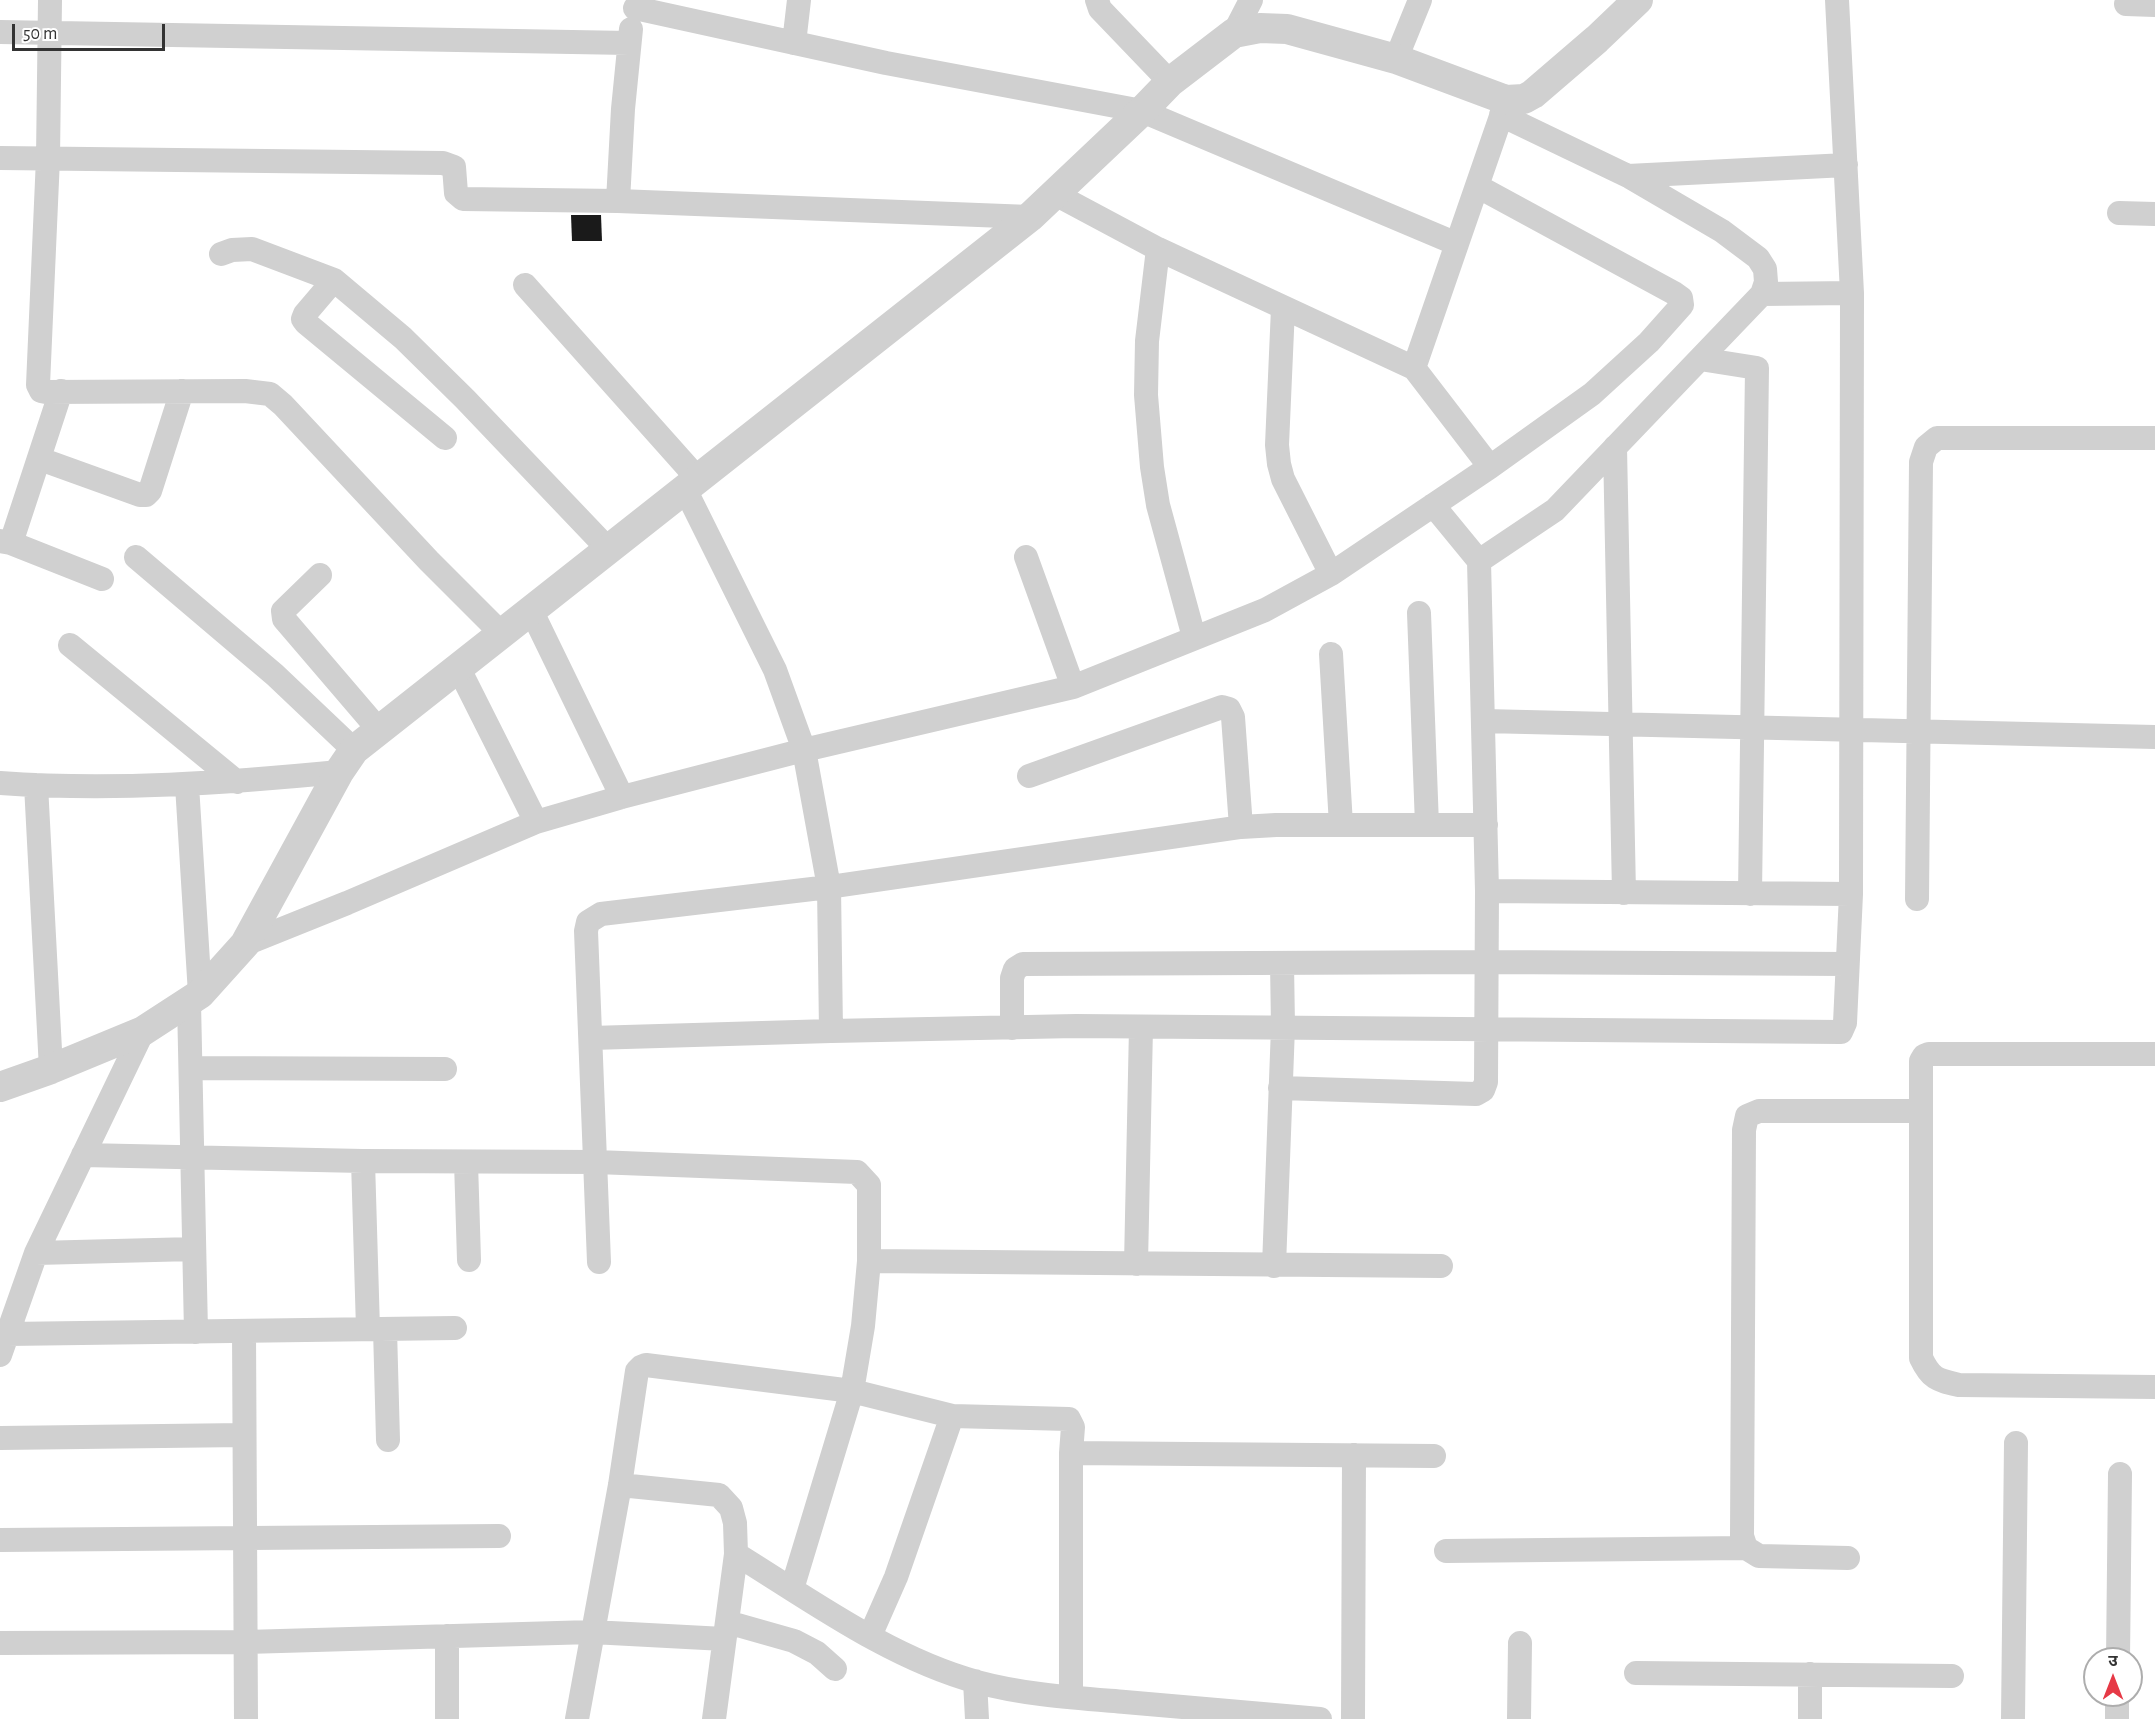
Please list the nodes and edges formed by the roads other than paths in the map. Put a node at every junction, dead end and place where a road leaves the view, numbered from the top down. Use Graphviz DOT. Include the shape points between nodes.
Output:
graph roads {
  1 [pos="50,0"];
  2 [pos="799,0"];
  3 [pos="1097,0"];
  4 [pos="1251,0"];
  5 [pos="1420,0"];
  6 [pos="1638,0"];
  7 [pos="1837,0"];
  8 [pos="635,4"];
  9 [pos="2126,4"];
  10 [pos="2155,5"];
  11 [pos="0,32"];
  12 [pos="1234,33"];
  13 [pos="49,34"];
  14 [pos="629,43"];
  15 [pos="794,43"];
  16 [pos="1396,59"];
  17 [pos="1170,82"];
  18 [pos="1504,108"];
  19 [pos="1142,111"];
  20 [pos="0,158"];
  21 [pos="48,158"];
  22 [pos="1846,165"];
  23 [pos="1628,176"];
  24 [pos="1477,186"];
  25 [pos="1056,194"];
  26 [pos="618,201"];
  27 [pos="2119,213"];
  28 [pos="2155,214"];
  29 [pos="1030,217"];
  30 [pos="1457,244"];
  31 [pos="1158,249"];
  32 [pos="221,254"];
  33 [pos="334,280"];
  34 [pos="525,285"];
  35 [pos="1852,293"];
  36 [pos="1762,294"];
  37 [pos="1283,308"];
  38 [pos="1700,359"];
  39 [pos="1414,368"];
  40 [pos="61,391"];
  41 [pos="182,391"];
  42 [pos="445,438"];
  43 [pos="2155,438"];
  44 [pos="1615,447"];
  45 [pos="39,459"];
  46 [pos="1490,467"];
  47 [pos="691,484"];
  48 [pos="1433,505"];
  49 [pos="6,542"];
  50 [pos="608,549"];
  51 [pos="136,557"];
  52 [pos="1026,557"];
  53 [pos="1479,561"];
  54 [pos="1330,574"];
  55 [pos="320,575"];
  56 [pos="102,579"];
  57 [pos="532,612"];
  58 [pos="1419,613"];
  59 [pos="501,633"];
  60 [pos="1194,637"];
  61 [pos="70,645"];
  62 [pos="1330,654"];
  63 [pos="458,667"];
  64 [pos="1073,687"];
  65 [pos="1484,721"];
  66 [pos="1621,724"];
  67 [pos="1752,727"];
  68 [pos="1850,729"];
  69 [pos="379,730"];
  70 [pos="1919,731"];
  71 [pos="2155,737"];
  72 [pos="804,750"];
  73 [pos="346,761"];
  74 [pos="1029,776"];
  75 [pos="237,782"];
  76 [pos="0,783"];
  77 [pos="36,785"];
  78 [pos="187,785"];
  79 [pos="622,797"];
  80 [pos="536,822"];
  81 [pos="1341,825"];
  82 [pos="1427,825"];
  83 [pos="1486,825"];
  84 [pos="1241,827"];
  85 [pos="829,887"];
  86 [pos="1487,891"];
  87 [pos="1624,893"];
  88 [pos="1750,894"];
  89 [pos="1851,894"];
  90 [pos="1917,899"];
  91 [pos="245,944"];
  92 [pos="1487,962"];
  93 [pos="1282,963"];
  94 [pos="1847,964"];
  95 [pos="194,998"];
  96 [pos="1141,1027"];
  97 [pos="1283,1027"];
  98 [pos="1012,1028"];
  99 [pos="831,1030"];
  100 [pos="1486,1030"];
  101 [pos="143,1031"];
  102 [pos="591,1038"];
  103 [pos="2155,1054"];
  104 [pos="190,1068"];
  105 [pos="51,1070"];
  106 [pos="445,1070"];
  107 [pos="0,1087"];
  108 [pos="1281,1088"];
  109 [pos="1921,1111"];
  110 [pos="83,1155"];
  111 [pos="192,1157"];
  112 [pos="363,1161"];
  113 [pos="466,1162"];
  114 [pos="597,1162"];
  115 [pos="194,1249"];
  116 [pos="36,1253"];
  117 [pos="469,1260"];
  118 [pos="869,1261"];
  119 [pos="600,1262"];
  120 [pos="1136,1264"];
  121 [pos="1275,1266"];
  122 [pos="1441,1266"];
  123 [pos="455,1328"];
  124 [pos="376,1329"];
  125 [pos="244,1331"];
  126 [pos="196,1332"];
  127 [pos="3,1345"];
  128 [pos="2155,1387"];
  129 [pos="852,1391"];
  130 [pos="951,1416"];
  131 [pos="244,1435"];
  132 [pos="0,1438"];
  133 [pos="388,1440"];
  134 [pos="2016,1443"];
  135 [pos="1071,1453"];
  136 [pos="1354,1455"];
  137 [pos="1434,1456"];
  138 [pos="2120,1474"];
  139 [pos="620,1485"];
  140 [pos="499,1536"];
  141 [pos="245,1538"];
  142 [pos="0,1540"];
  143 [pos="1746,1548"];
  144 [pos="1446,1551"];
  145 [pos="736,1554"];
  146 [pos="1848,1558"];
  147 [pos="792,1588"];
  148 [pos="726,1630"];
  149 [pos="592,1632"];
  150 [pos="447,1636"];
  151 [pos="870,1636"];
  152 [pos="246,1642"];
  153 [pos="0,1643"];
  154 [pos="1520,1643"];
  155 [pos="2118,1647"];
  156 [pos="835,1669"];
  157 [pos="1636,1673"];
  158 [pos="1810,1674"];
  159 [pos="1952,1676"];
  160 [pos="975,1681"];
  161 [pos="1071,1697"];
  162 [pos="246,1719"];
  163 [pos="447,1719"];
  164 [pos="577,1719"];
  165 [pos="714,1719"];
  166 [pos="977,1719"];
  167 [pos="1320,1719"];
  168 [pos="1353,1719"];
  169 [pos="1519,1719"];
  170 [pos="1810,1719"];
  171 [pos="2013,1719"];
  1 -- 13 [label="street"];
  2 -- 15 [label="street"];
  3 -- 17 [label="street" via="1100,9"];
  4 -- 12 [label="street"];
  5 -- 16 [label="street"];
  6 -- 18 [label="street" via="1533,94"];
  7 -- 22 [label="street"];
  8 -- 14 [label="street"];
  8 -- 15 [label="street"];
  9 -- 10 [label="street"];
  11 -- 13 [label="street"];
  12 -- 16 [label="street" via="1260,28 1287,29"];
  12 -- 17 [label="street"];
  13 -- 14 [label="street"];
  13 -- 21 [label="street"];
  14 -- 26 [label="street"];
  15 -- 19 [label="street"];
  16 -- 18 [label="street"];
  17 -- 19 [label="street"];
  18 -- 23 [label="street"];
  18 -- 24 [label="street"];
  19 -- 25 [label="street"];
  19 -- 30 [label="street"];
  20 -- 21 [label="street"];
  21 -- 26 [label="street" via="443,164 454,167 456,193 463,199"];
  21 -- 40 [label="street" via="38,385 41,391"];
  22 -- 23 [label="street"];
  22 -- 35 [label="street"];
  23 -- 36 [label="street" via="1722,231 1758,258 1765,269"];
  24 -- 30 [label="street"];
  24 -- 46 [label="street" via="1674,293 1681,298 1682,305 1649,342 1592,394"];
  25 -- 29 [label="street"];
  25 -- 31 [label="street"];
  26 -- 29 [label="street"];
  27 -- 28 [label="street"];
  29 -- 47 [label="street"];
  30 -- 39 [label="street"];
  31 -- 37 [label="street"];
  31 -- 60 [label="street" via="1147,341 1146,395 1152,467 1158,505"];
  32 -- 33 [label="street" via="252,249"];
  33 -- 42 [label="street" via="303,319"];
  33 -- 50 [label="street" via="403,338"];
  34 -- 47 [label="street"];
  35 -- 36 [label="street"];
  35 -- 68 [label="street"];
  36 -- 38 [label="street"];
  37 -- 39 [label="street"];
  37 -- 54 [label="street" via="1279,464"];
  38 -- 44 [label="street"];
  38 -- 67 [label="street" via="1757,368"];
  39 -- 46 [label="street"];
  40 -- 41 [label="street"];
  40 -- 45 [label="street"];
  41 -- 45 [label="street" via="146,495"];
  41 -- 59 [label="street" via="270,394"];
  43 -- 70 [label="street" via="1937,438 1926,447 1921,462"];
  44 -- 53 [label="street" via="1555,510"];
  44 -- 66 [label="street"];
  45 -- 49 [label="street"];
  46 -- 48 [label="street"];
  47 -- 50 [label="street"];
  47 -- 72 [label="street" via="775,670"];
  48 -- 53 [label="street"];
  48 -- 54 [label="street"];
  49 -- 56 [label="street"];
  50 -- 57 [label="street"];
  51 -- 73 [label="street" via="275,675"];
  52 -- 64 [label="street"];
  53 -- 65 [label="street"];
  54 -- 60 [label="street" via="1265,610"];
  55 -- 69 [label="street" via="283,610 284,619"];
  57 -- 59 [label="street"];
  57 -- 79 [label="street"];
  58 -- 82 [label="street"];
  59 -- 63 [label="street"];
  60 -- 64 [label="street"];
  61 -- 75 [label="street"];
  62 -- 81 [label="street"];
  63 -- 69 [label="street"];
  63 -- 80 [label="street"];
  64 -- 72 [label="street"];
  65 -- 66 [label="street"];
  65 -- 83 [label="street"];
  66 -- 67 [label="street"];
  66 -- 87 [label="street"];
  67 -- 68 [label="street"];
  67 -- 88 [label="street"];
  68 -- 70 [label="street"];
  68 -- 89 [label="street"];
  69 -- 73 [label="street"];
  70 -- 71 [label="street"];
  70 -- 90 [label="street"];
  72 -- 79 [label="street"];
  72 -- 85 [label="street"];
  73 -- 75 [label="street"];
  73 -- 91 [label="street"];
  74 -- 84 [label="street" via="1222,707 1229,709 1233,717"];
  75 -- 78 [label="street"];
  76 -- 77 [label="street"];
  77 -- 78 [label="street"];
  77 -- 105 [label="street"];
  78 -- 95 [label="street"];
  79 -- 80 [label="street"];
  80 -- 91 [label="street"];
  81 -- 82 [label="street"];
  81 -- 84 [label="street"];
  82 -- 83 [label="street"];
  83 -- 86 [label="street"];
  84 -- 85 [label="street"];
  85 -- 99 [label="street"];
  85 -- 102 [label="street" via="601,914 594,918 588,922 586,931"];
  86 -- 87 [label="street"];
  86 -- 92 [label="street"];
  87 -- 88 [label="street"];
  88 -- 89 [label="street"];
  89 -- 94 [label="street"];
  91 -- 95 [label="street"];
  92 -- 93 [label="street"];
  92 -- 94 [label="street"];
  92 -- 100 [label="street"];
  93 -- 97 [label="street"];
  93 -- 98 [label="street" via="1023,964 1015,969 1012,978"];
  94 -- 100 [label="street" via="1845,1023 1841,1032"];
  95 -- 101 [label="street"];
  95 -- 104 [label="street"];
  96 -- 97 [label="street"];
  96 -- 98 [label="street"];
  96 -- 120 [label="street"];
  97 -- 100 [label="street"];
  97 -- 108 [label="street"];
  98 -- 99 [label="street"];
  99 -- 102 [label="street"];
  100 -- 108 [label="street" via="1486,1082 1476,1094"];
  101 -- 105 [label="street"];
  101 -- 110 [label="street"];
  102 -- 114 [label="street"];
  103 -- 109 [label="street" via="1929,1054 1921,1061"];
  104 -- 106 [label="street"];
  104 -- 111 [label="street"];
  105 -- 107 [label="street"];
  108 -- 121 [label="street"];
  109 -- 128 [label="street" via="1921,1358 1928,1372 1938,1381 1959,1385"];
  109 -- 143 [label="street" via="1759,1111 1747,1116 1742,1536"];
  110 -- 111 [label="street"];
  110 -- 116 [label="street"];
  111 -- 112 [label="street"];
  111 -- 115 [label="street"];
  112 -- 113 [label="street"];
  112 -- 124 [label="street"];
  113 -- 114 [label="street"];
  113 -- 117 [label="street"];
  114 -- 118 [label="street" via="857,1172 869,1185"];
  114 -- 119 [label="street"];
  115 -- 116 [label="street"];
  115 -- 126 [label="street"];
  116 -- 127 [label="street"];
  118 -- 120 [label="street"];
  118 -- 129 [label="street"];
  120 -- 121 [label="street"];
  121 -- 122 [label="street"];
  123 -- 124 [label="street"];
  124 -- 125 [label="street"];
  124 -- 133 [label="street"];
  125 -- 126 [label="street"];
  125 -- 131 [label="street"];
  126 -- 127 [label="street"];
  129 -- 130 [label="street"];
  129 -- 139 [label="street" via="640,1367"];
  129 -- 147 [label="street"];
  130 -- 135 [label="street" via="1069,1419 1073,1427"];
  130 -- 151 [label="street" via="896,1577"];
  131 -- 132 [label="street"];
  131 -- 141 [label="street"];
  134 -- 171 [label="street"];
  135 -- 136 [label="street"];
  135 -- 161 [label="street"];
  136 -- 137 [label="street"];
  136 -- 168 [label="street"];
  138 -- 155 [label="street"];
  139 -- 145 [label="street" via="719,1495 731,1508"];
  139 -- 149 [label="street"];
  140 -- 141 [label="street"];
  141 -- 142 [label="street"];
  141 -- 152 [label="street"];
  143 -- 144 [label="street"];
  143 -- 146 [label="street" via="1759,1556"];
  145 -- 147 [label="street"];
  145 -- 148 [label="street"];
  147 -- 151 [label="street"];
  148 -- 149 [label="street"];
  148 -- 156 [label="street" via="794,1641 817,1653"];
  148 -- 165 [label="street"];
  149 -- 150 [label="street"];
  149 -- 164 [label="street"];
  150 -- 152 [label="street"];
  150 -- 163 [label="street"];
  151 -- 160 [label="street" via="917,1660"];
  152 -- 153 [label="street"];
  152 -- 162 [label="street"];
  154 -- 169 [label="street"];
  157 -- 158 [label="street"];
  158 -- 159 [label="street"];
  158 -- 170 [label="street"];
  160 -- 161 [label="street"];
  160 -- 166 [label="street"];
  161 -- 167 [label="street"];
}
